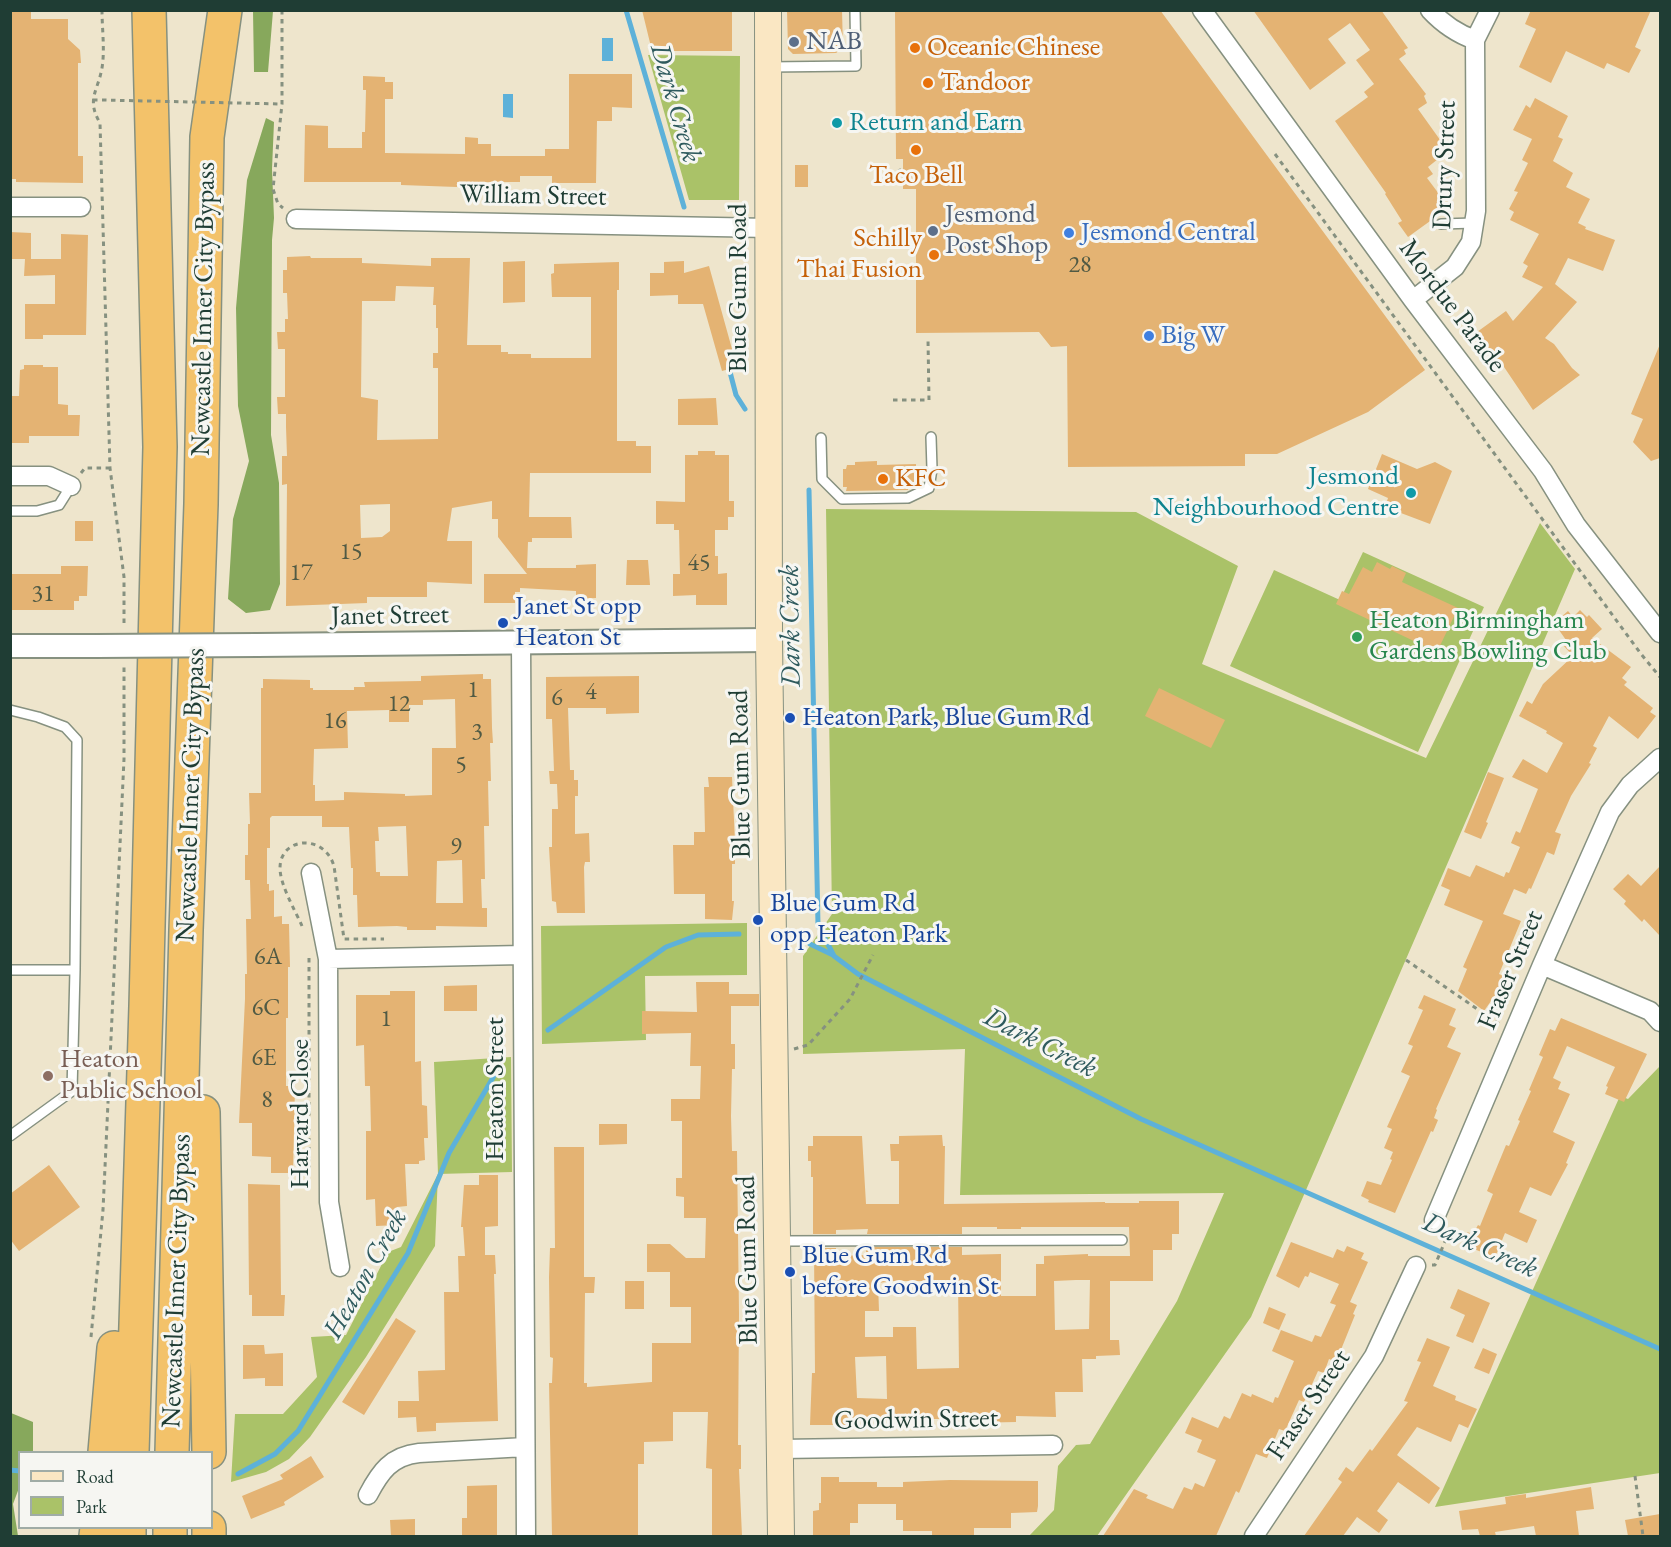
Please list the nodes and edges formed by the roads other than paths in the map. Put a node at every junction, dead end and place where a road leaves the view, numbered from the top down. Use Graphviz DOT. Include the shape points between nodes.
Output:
graph roads {
  1 [pos="149,10"];
  2 [pos="225,10"];
  3 [pos="768,10"];
  4 [pos="855,10"];
  5 [pos="1202,10"];
  6 [pos="1430,10"];
  7 [pos="1490,10"];
  8 [pos="1475,40"];
  9 [pos="768,67"];
  10 [pos="10,207"];
  11 [pos="81,207"];
  12 [pos="296,219"];
  13 [pos="1474,223"];
  14 [pos="1441,224"];
  15 [pos="769,228"];
  16 [pos="1413,300"];
  17 [pos="931,437"];
  18 [pos="821,438"];
  19 [pos="10,476"];
  20 [pos="72,486"];
  21 [pos="10,511"];
  22 [pos="1660,633"];
  23 [pos="770,640"];
  24 [pos="521,642"];
  25 [pos="10,646"];
  26 [pos="10,710"];
  27 [pos="1660,758"];
  28 [pos="311,873"];
  29 [pos="186,930"];
  30 [pos="522,956"];
  31 [pos="328,958"];
  32 [pos="1542,964"];
  33 [pos="10,970"];
  34 [pos="75,970"];
  35 [pos="1660,1022"];
  36 [pos="143,1075"];
  37 [pos="10,1136"];
  38 [pos="1434,1220"];
  39 [pos="1122,1240"];
  40 [pos="778,1241"];
  41 [pos="1416,1266"];
  42 [pos="340,1267"];
  43 [pos="1053,1445"];
  44 [pos="525,1447"];
  45 [pos="780,1449"];
  46 [pos="105,1451"];
  47 [pos="132,1451"];
  48 [pos="172,1451"];
  49 [pos="209,1451"];
  50 [pos="368,1495"];
  51 [pos="526,1536"];
  52 [pos="781,1536"];
  53 [pos="1254,1536"];
  1 -- 36 [label="highway, Newcastle Inner City Bypass" via="160,447"];
  2 -- 29 [label="highway, Newcastle Inner City Bypass" via="207,137 201,504"];
  3 -- 9 [label="main road, Blue Gum Road"];
  4 -- 9 [label="lane" via="856,66"];
  5 -- 16 [label="street, Mordue Parade"];
  6 -- 8 [label="street" via="1462,36"];
  7 -- 8 [label="street, Drury Street"];
  8 -- 13 [label="street, Drury Street"];
  9 -- 15 [label="main road, Blue Gum Road"];
  10 -- 11 [label="street"];
  12 -- 15 [label="street, William Street"];
  13 -- 14 [label="lane"];
  13 -- 16 [label="street, Drury Street" via="1471,242 1455,267"];
  15 -- 23 [label="main road, Blue Gum Road"];
  16 -- 22 [label="street, Mordue Parade" via="1543,471 1576,525"];
  17 -- 18 [label="lane" via="929,488 908,498 842,499 822,479"];
  19 -- 20 [label="street" via="50,476"];
  20 -- 21 [label="lane" via="59,505 37,511"];
  23 -- 24 [label="street, Janet Street"];
  23 -- 40 [label="main road, Blue Gum Road"];
  24 -- 25 [label="street, Janet Street, bridge"];
  24 -- 30 [label="street, Heaton Street"];
  26 -- 34 [label="lane" via="65,727 77,740"];
  27 -- 32 [label="street, Fraser Street" via="1630,785 1610,812"];
  28 -- 31 [label="street, Harvard Close"];
  29 -- 48 [label="highway, Newcastle Inner City Bypass"];
  29 -- 49 [label="highway" via="202,1023"];
  30 -- 31 [label="street"];
  30 -- 44 [label="street, Heaton Street"];
  31 -- 42 [label="street, Harvard Close" via="329,1202"];
  32 -- 35 [label="street" via="1650,1011"];
  32 -- 38 [label="street, Fraser Street"];
  33 -- 34 [label="lane"];
  34 -- 37 [label="lane" via="72,1091"];
  36 -- 46 [label="highway" via="126,1165"];
  36 -- 47 [label="highway, Newcastle Inner City Bypass"];
  39 -- 40 [label="lane"];
  40 -- 45 [label="main road, Blue Gum Road"];
  41 -- 53 [label="street, Fraser Street" via="1374,1356"];
  43 -- 45 [label="street, Goodwin Street"];
  44 -- 50 [label="street" via="408,1455 381,1471"];
  44 -- 51 [label="street, Heaton Street"];
  45 -- 52 [label="main road, Blue Gum Road"];
}
